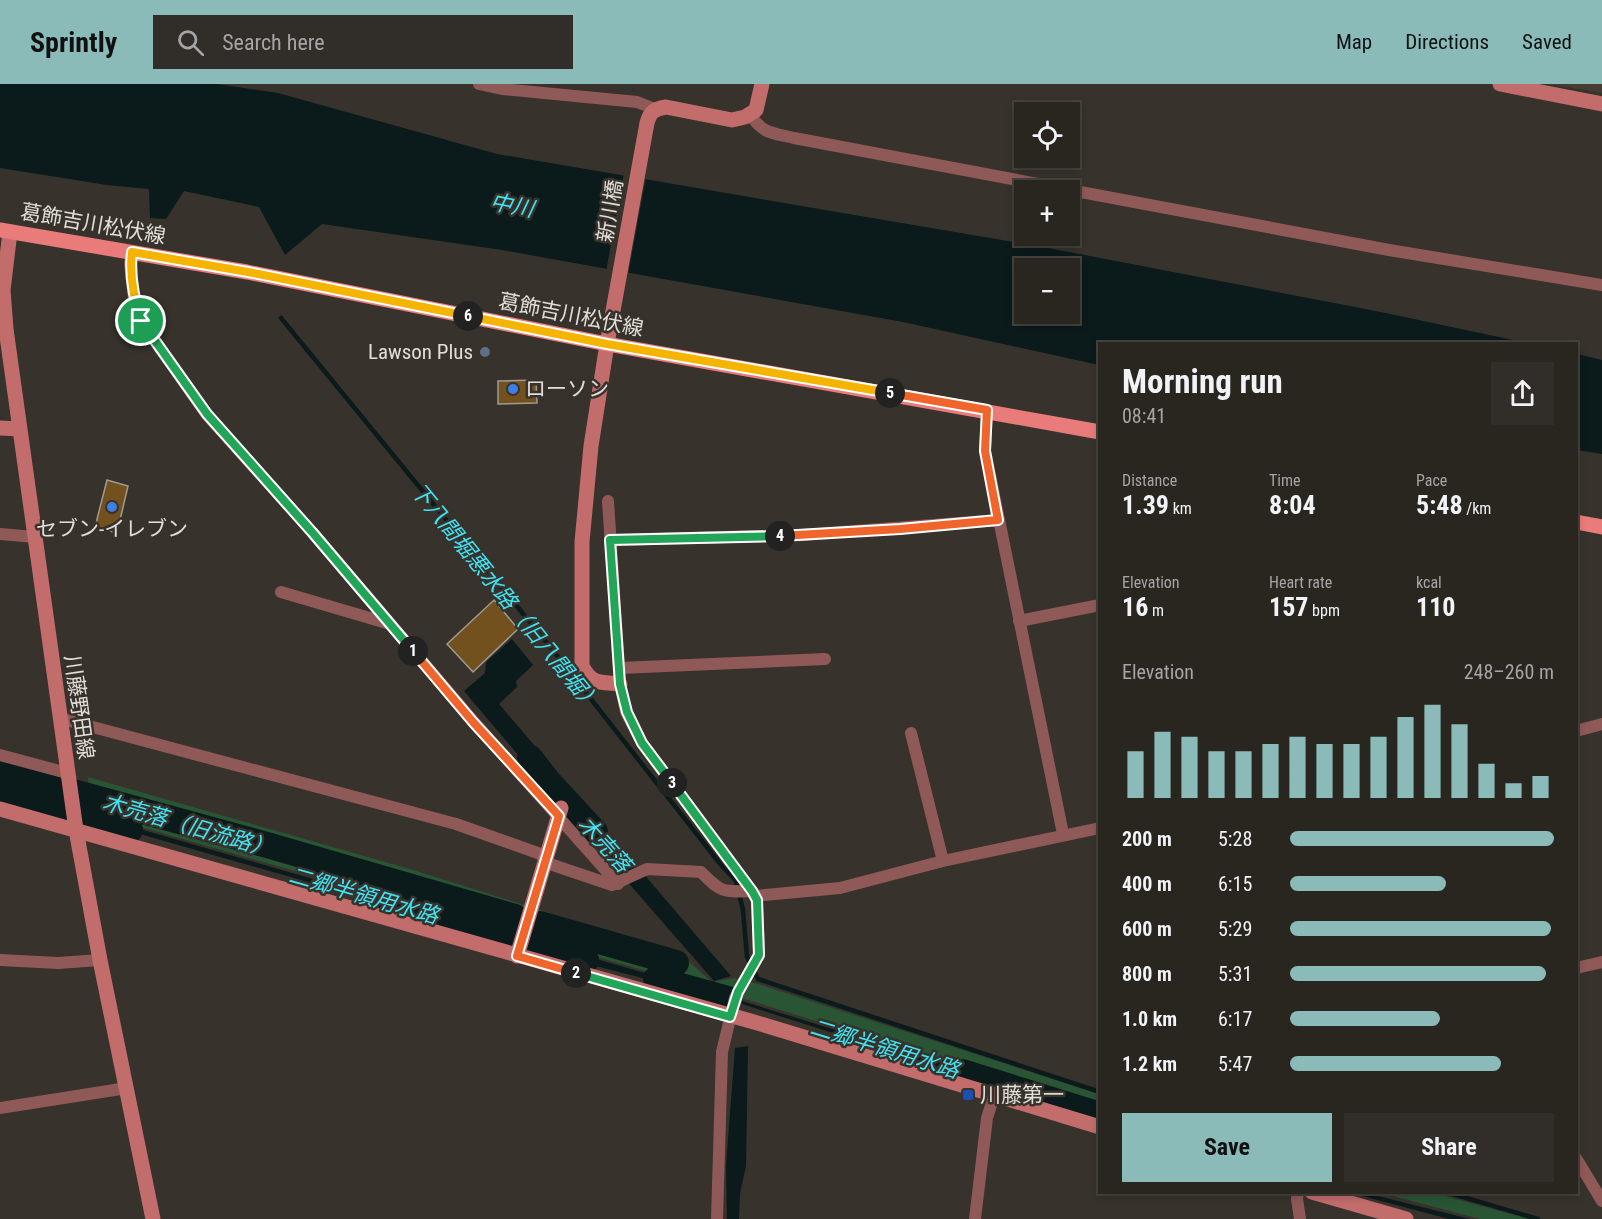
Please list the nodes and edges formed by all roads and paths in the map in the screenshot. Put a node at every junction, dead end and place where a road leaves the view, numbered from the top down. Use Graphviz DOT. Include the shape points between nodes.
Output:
graph roads {
  1 [pos="479,84"];
  2 [pos="762,84"];
  3 [pos="1500,84"];
  4 [pos="1602,105"];
  5 [pos="655,109"];
  6 [pos="750,114"];
  7 [pos="5,231"];
  8 [pos="132,252"];
  9 [pos="1602,285"];
  10 [pos="3,328"];
  11 [pos="607,344"];
  12 [pos="987,410"];
  13 [pos="0,428"];
  14 [pos="20,429"];
  15 [pos="1098,432"];
  16 [pos="608,501"];
  17 [pos="998,520"];
  18 [pos="1578,522"];
  19 [pos="1602,527"];
  20 [pos="0,534"];
  21 [pos="35,537"];
  22 [pos="610,540"];
  23 [pos="281,592"];
  24 [pos="1098,605"];
  25 [pos="1019,621"];
  26 [pos="391,624"];
  27 [pos="825,659"];
  28 [pos="620,668"];
  29 [pos="620,684"];
  30 [pos="59,718"];
  31 [pos="1602,724"];
  32 [pos="1578,730"];
  33 [pos="911,733"];
  34 [pos="0,755"];
  35 [pos="67,775"];
  36 [pos="0,809"];
  37 [pos="560,812"];
  38 [pos="75,825"];
  39 [pos="1098,828"];
  40 [pos="1063,834"];
  41 [pos="545,859"];
  42 [pos="943,861"];
  43 [pos="618,884"];
  44 [pos="753,893"];
  45 [pos="517,956"];
  46 [pos="0,960"];
  47 [pos="100,960"];
  48 [pos="1602,962"];
  49 [pos="1578,968"];
  50 [pos="733,1007"];
  51 [pos="127,1088"];
  52 [pos="994,1096"];
  53 [pos="0,1108"];
  54 [pos="1098,1126"];
  55 [pos="1578,1161"];
  56 [pos="1298,1194"];
  57 [pos="1319,1194"];
  58 [pos="1602,1201"];
  59 [pos="153,1219"];
  60 [pos="717,1219"];
  61 [pos="975,1219"];
  62 [pos="1300,1219"];
  63 [pos="1406,1219"];
  1 -- 5 [label="street" via="637,102"];
  2 -- 6 [label="street" via="756,110"];
  3 -- 4 [label="street"];
  5 -- 6 [label="street" via="679,109 732,120"];
  5 -- 11 [label="street, 新川橋" via="647,123"];
  6 -- 9 [label="street" via="758,127 794,138 1389,250"];
  7 -- 8 [label="main road, 葛飾吉川松伏線"];
  7 -- 10 [label="street, 川藤野田線"];
  8 -- 11 [label="main road, 葛飾吉川松伏線"];
  8 -- 26 [label="street" via="134,299 141,321 157,346 207,414"];
  10 -- 14 [label="street, 川藤野田線"];
  11 -- 12 [label="main road, 葛飾吉川松伏線"];
  11 -- 29 [label="street, 新川橋" via="591,446 582,542 582,666 595,682"];
  12 -- 15 [label="main road, 葛飾吉川松伏線"];
  12 -- 17 [label="street" via="985,451"];
  13 -- 14 [label="street"];
  14 -- 21 [label="street, 川藤野田線"];
  16 -- 22 [label="street"];
  17 -- 22 [label="street" via="802,535"];
  17 -- 25 [label="street"];
  18 -- 19 [label="main road"];
  20 -- 21 [label="street"];
  21 -- 30 [label="street, 川藤野田線"];
  22 -- 28 [label="street"];
  23 -- 26 [label="street"];
  24 -- 25 [label="street"];
  25 -- 40 [label="street"];
  26 -- 37 [label="street" via="473,722"];
  27 -- 28 [label="street"];
  28 -- 29 [label="street"];
  29 -- 44 [label="street" via="627,712 642,743"];
  30 -- 35 [label="street, 川藤野田線"];
  30 -- 41 [label="street" via="456,824"];
  31 -- 32 [label="street"];
  33 -- 42 [label="street"];
  34 -- 35 [label="street"];
  35 -- 38 [label="street, 川藤野田線"];
  36 -- 38 [label="street"];
  37 -- 41 [label="street"];
  37 -- 43 [label="street"];
  38 -- 45 [label="street"];
  38 -- 47 [label="street, 川藤野田線"];
  39 -- 40 [label="street"];
  40 -- 42 [label="street"];
  41 -- 43 [label="street"];
  41 -- 45 [label="street"];
  42 -- 44 [label="street" via="840,888"];
  43 -- 44 [label="street" via="647,869 701,872 724,892"];
  44 -- 50 [label="street" via="757,900 759,955"];
  45 -- 50 [label="street"];
  46 -- 47 [label="street"];
  47 -- 51 [label="street, 川藤野田線"];
  48 -- 49 [label="street"];
  50 -- 52 [label="street" via="754,1022"];
  50 -- 60 [label="street" via="722,1052"];
  51 -- 53 [label="street"];
  51 -- 59 [label="street, 川藤野田線"];
  52 -- 54 [label="street"];
  52 -- 61 [label="street" via="987,1118"];
  55 -- 58 [label="street"];
  56 -- 62 [label="street"];
  57 -- 63 [label="street"];
}
